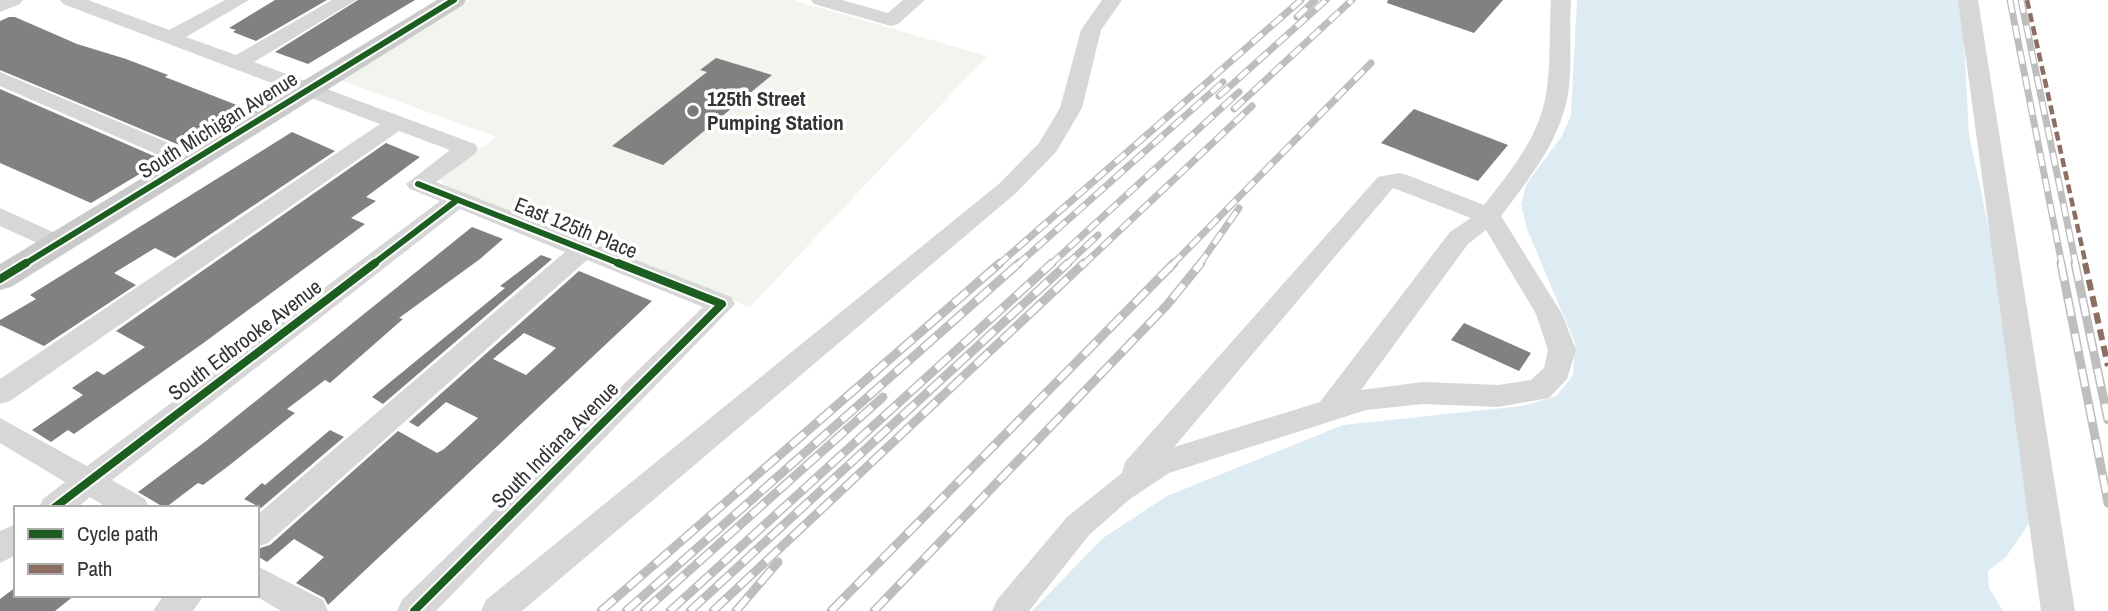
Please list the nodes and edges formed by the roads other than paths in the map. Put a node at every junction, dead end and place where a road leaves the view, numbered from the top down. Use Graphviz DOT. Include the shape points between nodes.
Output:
graph roads {
  1 [pos="13,0"];
  2 [pos="69,0"];
  3 [pos="129,0"];
  4 [pos="239,0"];
  5 [pos="346,0"];
  6 [pos="454,0"];
  7 [pos="821,0"];
  8 [pos="915,0"];
  9 [pos="1112,0"];
  10 [pos="1561,0"];
  11 [pos="1968,0"];
  12 [pos="0,6"];
  13 [pos="103,13"];
  14 [pos="169,38"];
  15 [pos="237,62"];
  16 [pos="0,78"];
  17 [pos="309,89"];
  18 [pos="397,123"];
  19 [pos="192,161"];
  20 [pos="418,184"];
  21 [pos="457,200"];
  22 [pos="0,216"];
  23 [pos="1489,216"];
  24 [pos="406,239"];
  25 [pos="58,244"];
  26 [pos="583,250"];
  27 [pos="0,279"];
  28 [pos="722,304"];
  29 [pos="0,393"];
  30 [pos="1330,410"];
  31 [pos="0,429"];
  32 [pos="89,481"];
  33 [pos="1119,490"];
  34 [pos="57,506"];
  35 [pos="131,506"];
  36 [pos="259,532"];
  37 [pos="259,581"];
  38 [pos="186,597"];
  39 [pos="170,611"];
  40 [pos="311,611"];
  41 [pos="414,611"];
  42 [pos="498,611"];
  43 [pos="1009,611"];
  44 [pos="2058,611"];
  1 -- 12 [label="street"];
  2 -- 13 [label="street"];
  3 -- 13 [label="street"];
  4 -- 14 [label="street"];
  5 -- 15 [label="street"];
  6 -- 17 [label="main road, South Michigan Avenue"];
  7 -- 8 [label="street" via="891,20"];
  9 -- 42 [label="street" via="1091,30 1071,108 1048,147 1008,188"];
  10 -- 23 [label="street" via="1558,90 1552,116 1542,142"];
  11 -- 44 [label="street"];
  13 -- 14 [label="street"];
  14 -- 15 [label="street"];
  15 -- 17 [label="street"];
  16 -- 19 [label="street"];
  17 -- 18 [label="street"];
  17 -- 19 [label="main road, South Michigan Avenue"];
  18 -- 20 [label="street" via="467,149"];
  18 -- 29 [label="street"];
  19 -- 25 [label="main road, South Michigan Avenue"];
  20 -- 21 [label="street, East 125th Place"];
  20 -- 24 [label="street"];
  21 -- 24 [label="street, South Edbrooke Avenue"];
  21 -- 26 [label="street, East 125th Place"];
  22 -- 25 [label="street"];
  23 -- 30 [label="street" via="1459,237"];
  23 -- 30 [label="street" via="1549,314 1562,349 1557,372 1539,390 1498,396 1423,393 1366,398"];
  23 -- 33 [label="street" via="1399,180 1387,182"];
  24 -- 32 [label="street, South Edbrooke Avenue"];
  25 -- 27 [label="main road, South Michigan Avenue"];
  26 -- 28 [label="street, East 125th Place"];
  26 -- 36 [label="street"];
  28 -- 41 [label="street, South Indiana Avenue"];
  30 -- 33 [label="street" via="1159,464"];
  31 -- 32 [label="street"];
  32 -- 34 [label="street, South Edbrooke Avenue"];
  32 -- 35 [label="street"];
  33 -- 43 [label="street" via="1078,526"];
  37 -- 40 [label="street"];
  38 -- 39 [label="street"];
}
